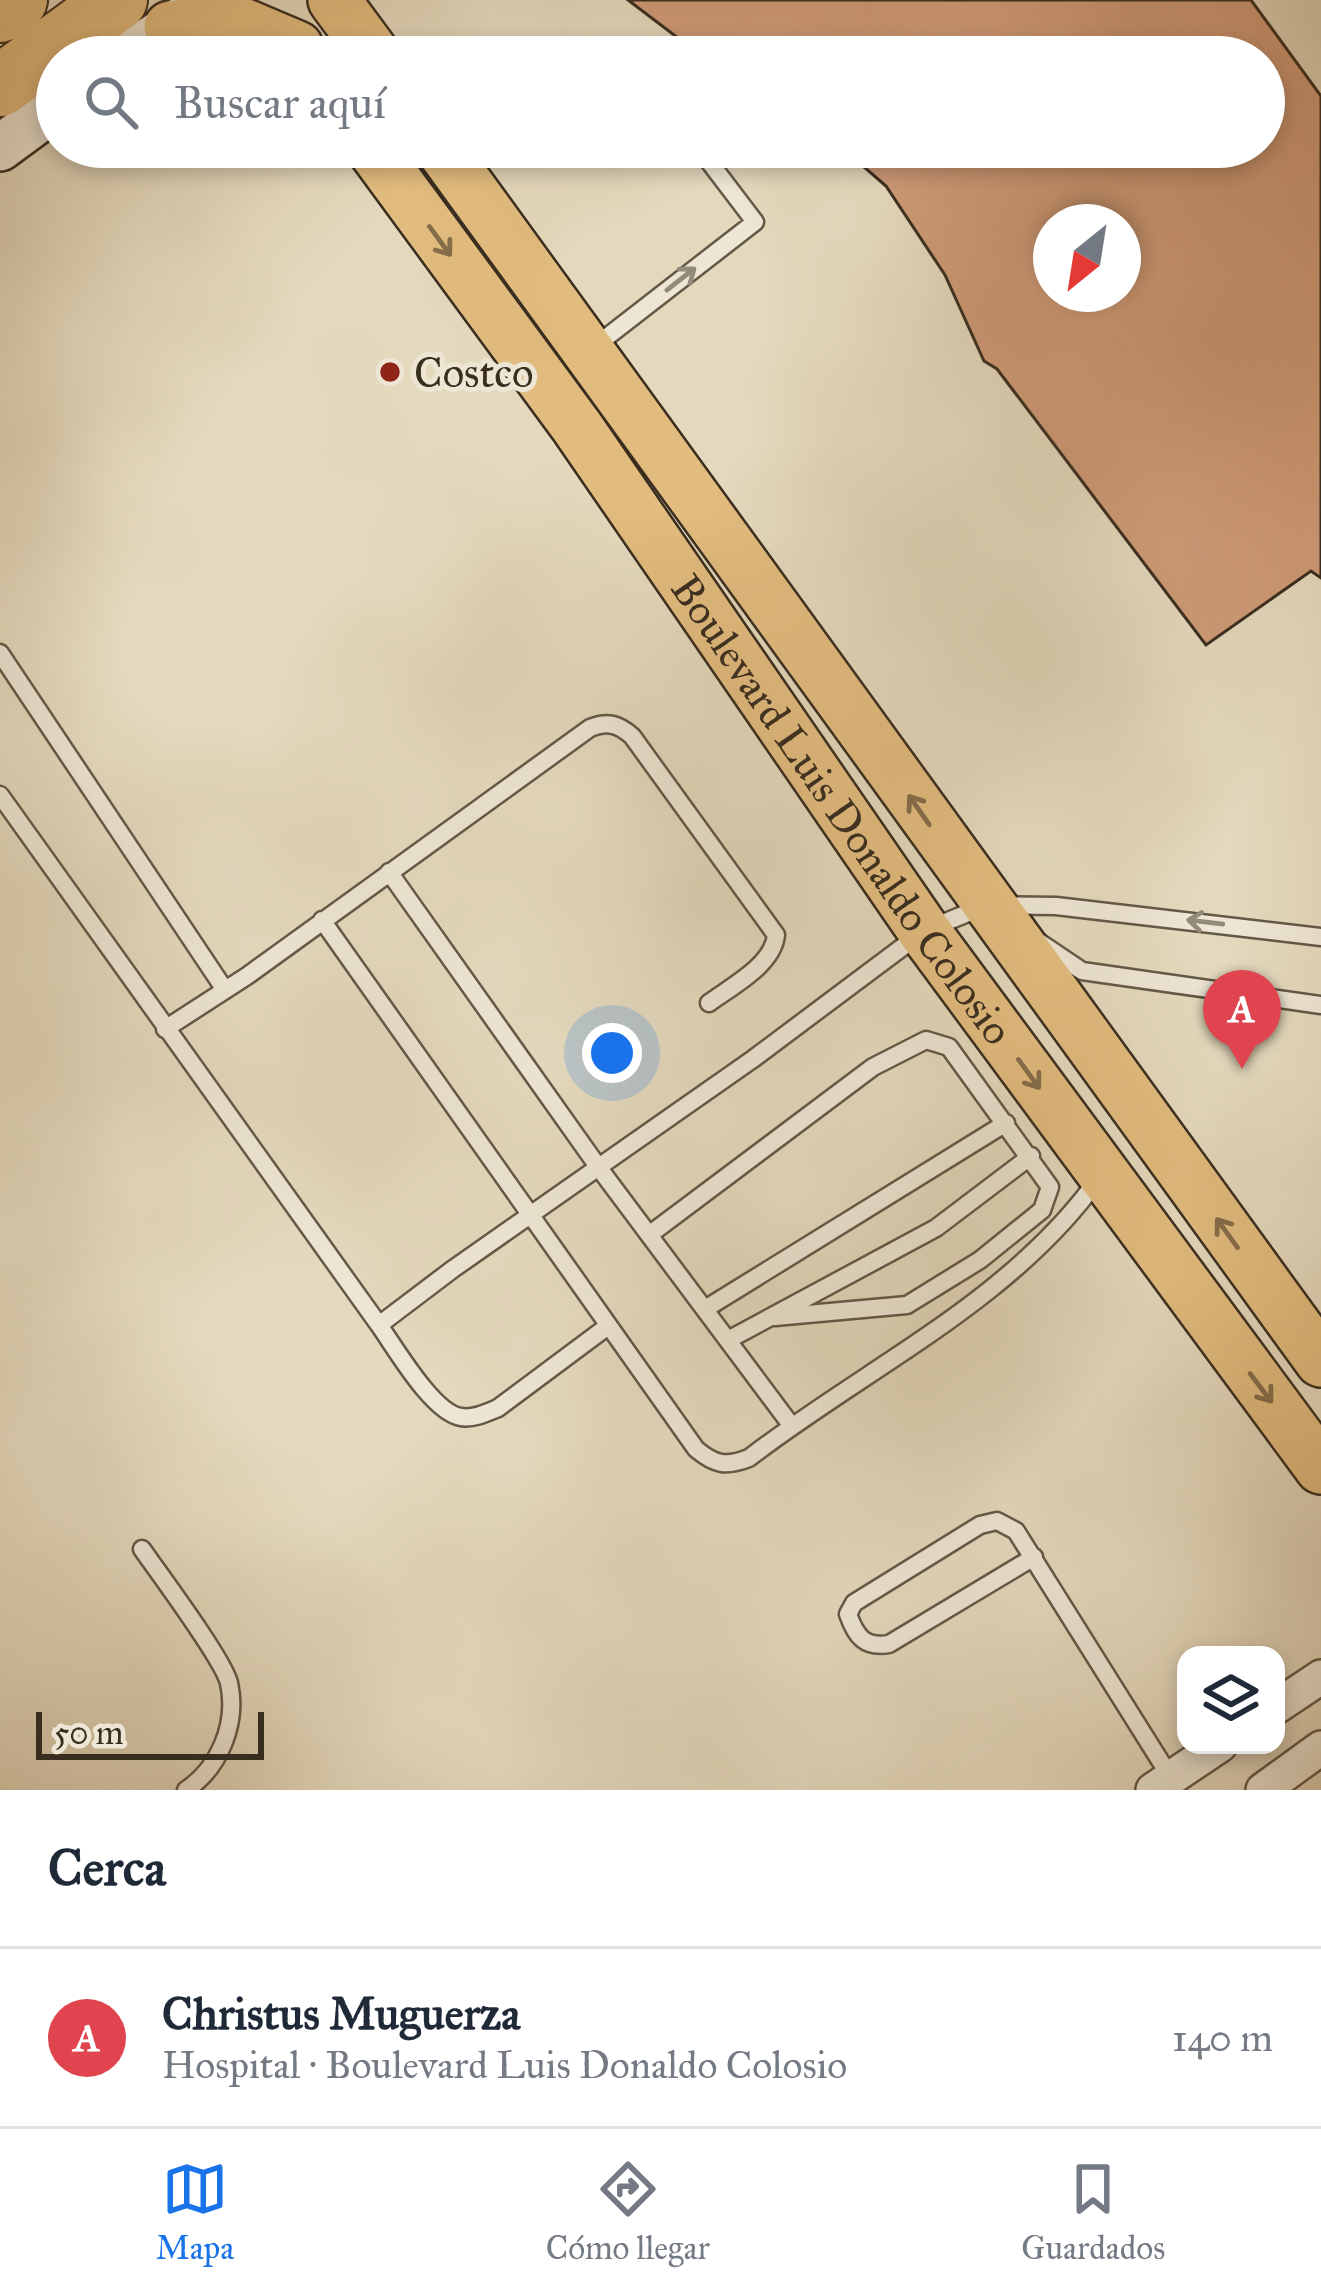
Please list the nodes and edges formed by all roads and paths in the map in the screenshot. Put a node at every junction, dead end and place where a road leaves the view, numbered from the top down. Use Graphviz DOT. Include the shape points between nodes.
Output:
graph roads {
  1 [pos="16,0"];
  2 [pos="213,0"];
  3 [pos="264,0"];
  4 [pos="0,12"];
  5 [pos="157,13"];
  6 [pos="124,36"];
  7 [pos="267,36"];
  8 [pos="290,36"];
  9 [pos="36,72"];
  10 [pos="0,86"];
  11 [pos="36,121"];
  12 [pos="0,148"];
  13 [pos="387,168"];
  14 [pos="455,168"];
  15 [pos="714,168"];
  16 [pos="589,352"];
  17 [pos="578,427"];
  18 [pos="779,613"];
  19 [pos="0,653"];
  20 [pos="0,796"];
  21 [pos="389,872"];
  22 [pos="987,905"];
  23 [pos="322,920"];
  24 [pos="924,931"];
  25 [pos="1321,937"];
  26 [pos="225,990"];
  27 [pos="709,1004"];
  28 [pos="1321,1005"];
  29 [pos="165,1029"];
  30 [pos="1006,1123"];
  31 [pos="1031,1156"];
  32 [pos="599,1168"];
  33 [pos="1102,1173"];
  34 [pos="530,1217"];
  35 [pos="649,1235"];
  36 [pos="705,1309"];
  37 [pos="776,1317"];
  38 [pos="379,1325"];
  39 [pos="608,1326"];
  40 [pos="728,1340"];
  41 [pos="1321,1361"];
  42 [pos="791,1425"];
  43 [pos="1321,1468"];
  44 [pos="142,1549"];
  45 [pos="1034,1557"];
  46 [pos="1321,1677"];
  47 [pos="1285,1701"];
  48 [pos="1321,1748"];
  49 [pos="1207,1754"];
  50 [pos="1162,1784"];
  51 [pos="186,1790"];
  52 [pos="1263,1790"];
  1 -- 4 [label="highway"];
  2 -- 5 [label="street"];
  3 -- 8 [label="main road"];
  5 -- 6 [label="street"];
  5 -- 7 [label="main road" via="230,19"];
  9 -- 10 [label="highway"];
  11 -- 12 [label="street"];
  13 -- 17 [label="main road, Boulevard Luis Donaldo Colosio, one-way"];
  14 -- 16 [label="main road, Boulevard Luis Donaldo Colosio"];
  16 -- 15 [label="lane, one-way" via="755,222"];
  16 -- 18 [label="main road, Boulevard Luis Donaldo Colosio"];
  17 -- 18 [label="main road" via="629,449 733,598 761,615"];
  17 -- 24 [label="main road, Boulevard Luis Donaldo Colosio"];
  22 -- 18 [label="main road, Boulevard Luis Donaldo Colosio, one-way"];
  19 -- 26 [label="lane"];
  20 -- 29 [label="lane"];
  21 -- 23 [label="lane"];
  21 -- 27 [label="lane" via="590,728 620,726 776,935 763,962"];
  21 -- 32 [label="lane"];
  22 -- 24 [label="lane"];
  25 -- 22 [label="lane, one-way" via="1080,907"];
  22 -- 28 [label="lane" via="1082,971"];
  41 -- 22 [label="main road, Boulevard Luis Donaldo Colosio, one-way"];
  23 -- 26 [label="lane"];
  23 -- 34 [label="lane"];
  24 -- 32 [label="lane"];
  24 -- 33 [label="main road, Boulevard Luis Donaldo Colosio, one-way"];
  26 -- 29 [label="lane"];
  29 -- 38 [label="lane"];
  30 -- 31 [label="lane"];
  30 -- 35 [label="lane" via="949,1047 926,1040 873,1067"];
  30 -- 36 [label="lane"];
  31 -- 37 [label="lane" via="936,1228"];
  31 -- 37 [label="lane" via="1050,1187 1042,1210 980,1260 907,1305"];
  32 -- 34 [label="lane"];
  32 -- 35 [label="lane"];
  33 -- 42 [label="lane" via="1072,1216 1008,1277"];
  33 -- 43 [label="main road, Boulevard Luis Donaldo Colosio, one-way"];
  34 -- 38 [label="lane"];
  34 -- 39 [label="lane"];
  35 -- 36 [label="lane"];
  36 -- 40 [label="lane"];
  37 -- 40 [label="lane"];
  38 -- 39 [label="lane" via="435,1402 458,1418 498,1408"];
  39 -- 42 [label="lane" via="713,1463 749,1458"];
  40 -- 42 [label="lane"];
  44 -- 51 [label="lane" via="228,1680 226,1740"];
  45 -- 45 [label="lane" via="1006,1523 980,1525 848,1614 861,1640 890,1643"];
  45 -- 50 [label="lane"];
  46 -- 47 [label="street"];
  48 -- 52 [label="street"];
  49 -- 50 [label="street"];
}
